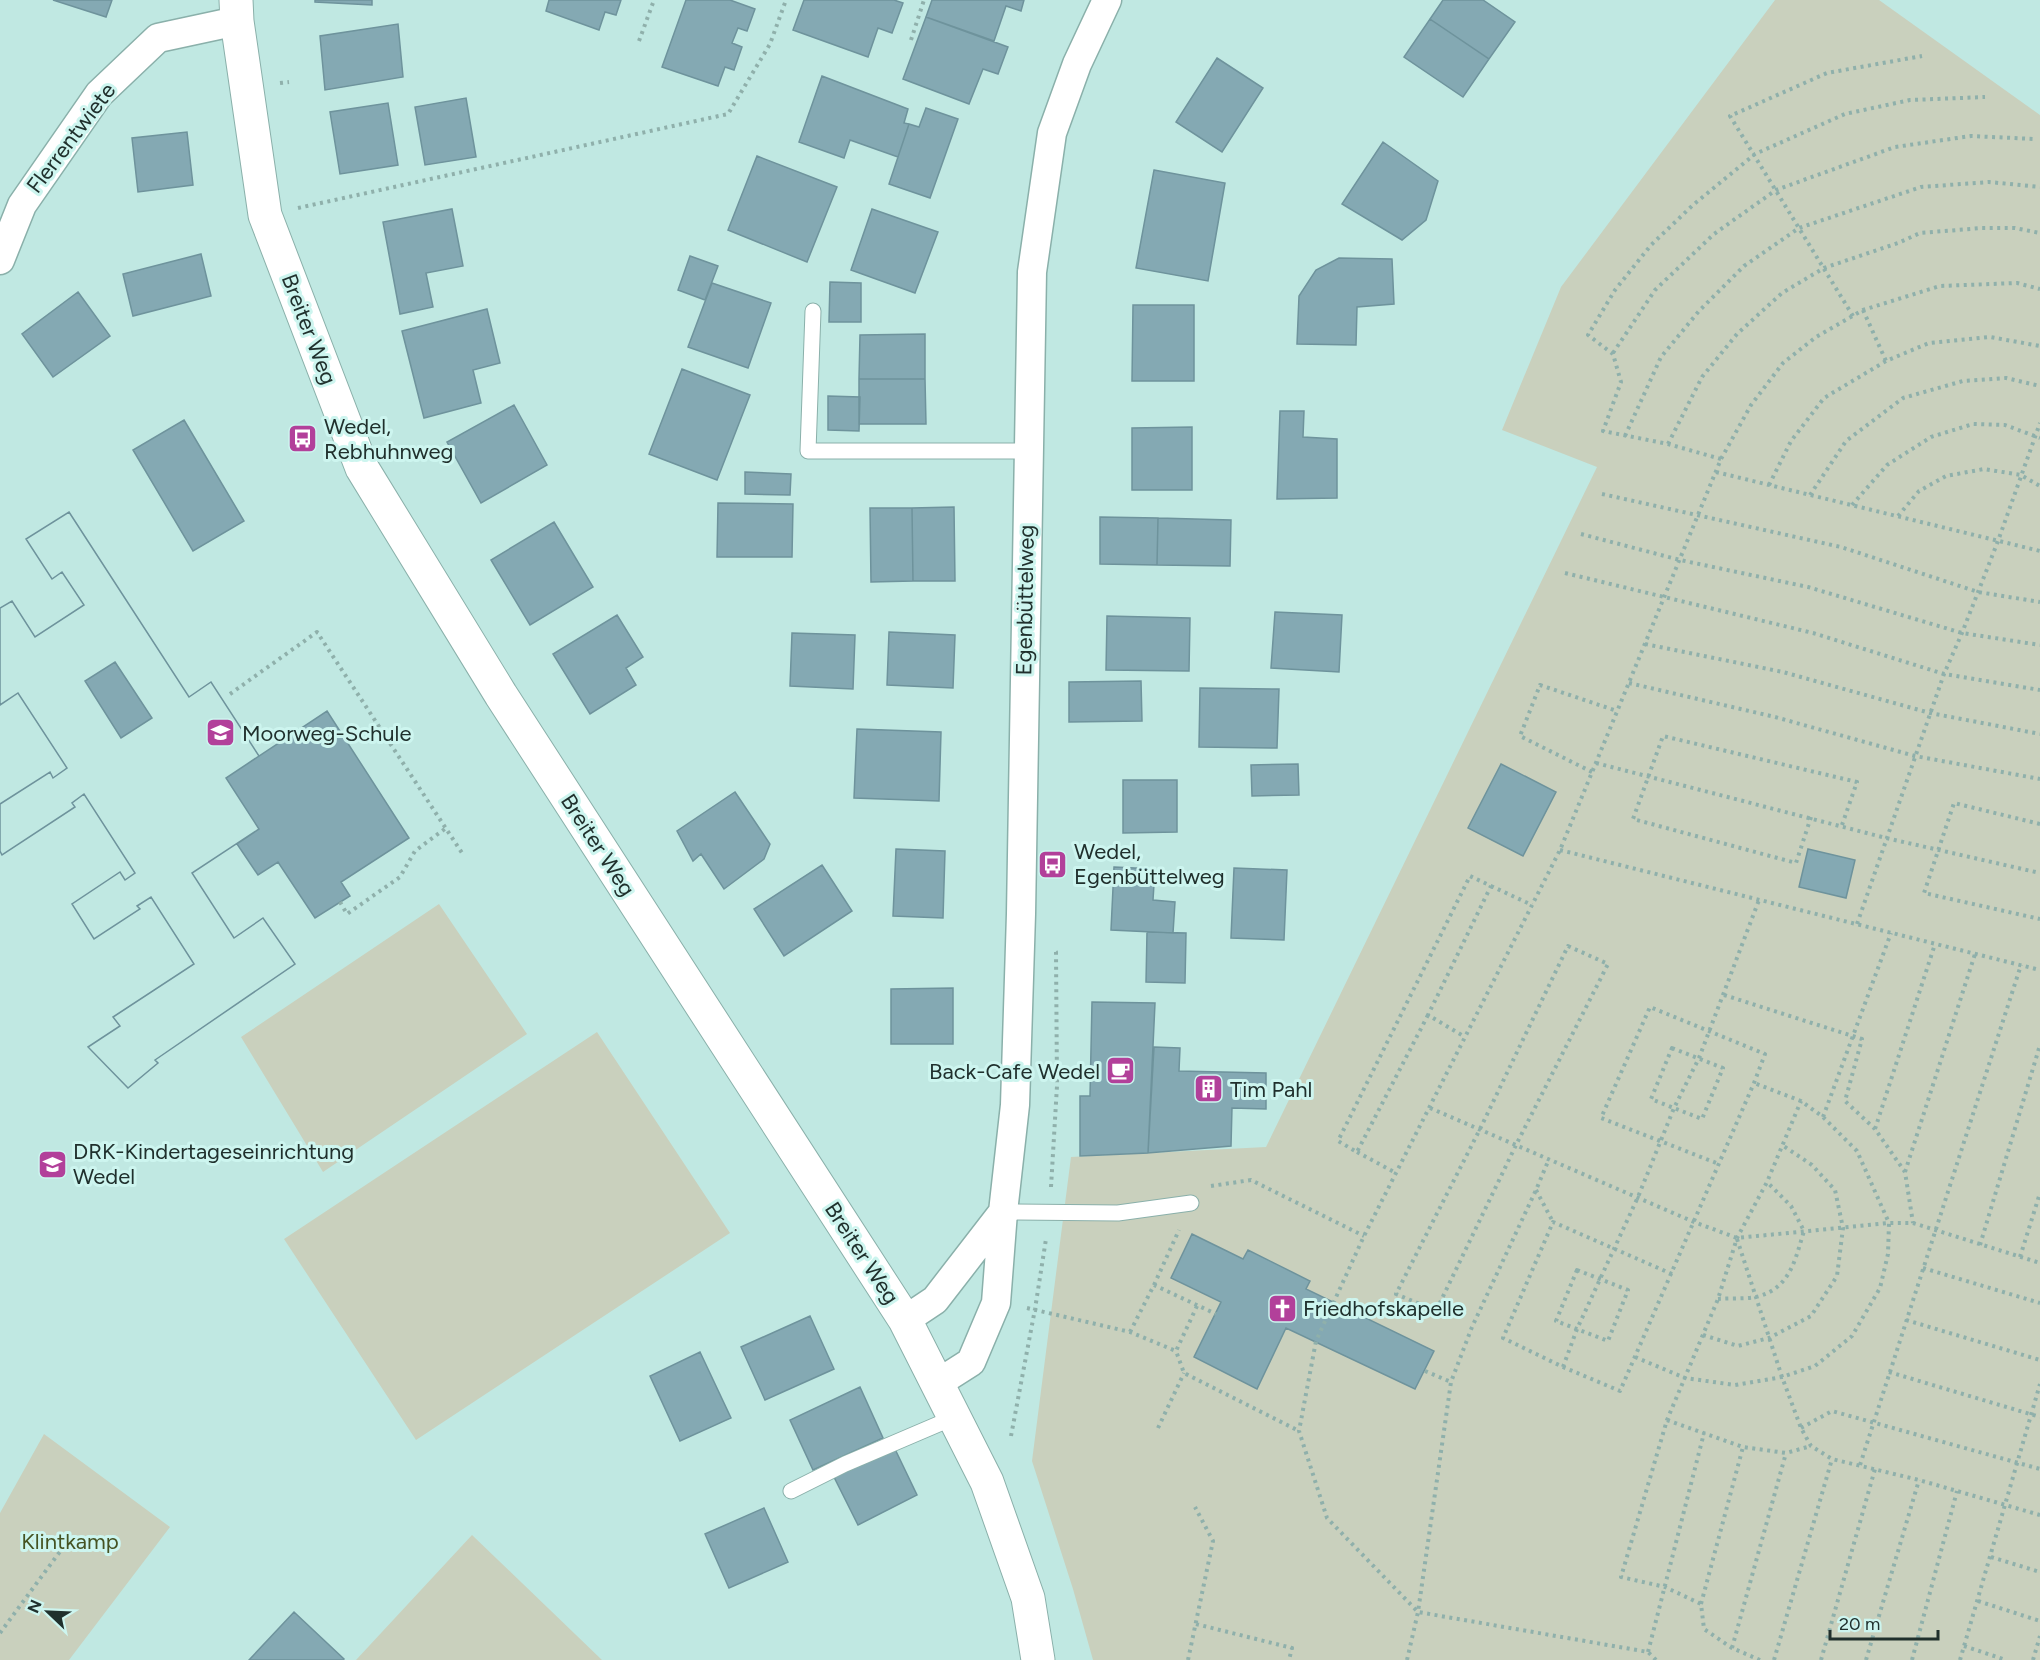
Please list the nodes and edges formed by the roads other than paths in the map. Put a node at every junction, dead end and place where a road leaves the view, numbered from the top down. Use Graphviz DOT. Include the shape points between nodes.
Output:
graph roads {
  1 [pos="1107,0"];
  2 [pos="237,10"];
  3 [pos="0,260"];
  4 [pos="813,311"];
  5 [pos="1028,451"];
  6 [pos="1191,1203"];
  7 [pos="1003,1212"];
  8 [pos="905,1320"];
  9 [pos="938,1383"];
  10 [pos="955,1417"];
  11 [pos="791,1491"];
  12 [pos="1038,1660"];
  1 -- 5 [label="street, Egenbüttelweg" via="1077,64 1052,133 1032,272"];
  2 -- 3 [label="street, Flerrentwiete" via="158,38 99,94 22,205"];
  2 -- 8 [label="street, Breiter Weg" via="265,215 362,468 501,695"];
  4 -- 5 [label="lane" via="808,451"];
  5 -- 7 [label="street, Egenbüttelweg" via="1015,1105"];
  6 -- 7 [label="lane" via="1118,1213"];
  7 -- 8 [label="street" via="935,1300"];
  7 -- 9 [label="street, Egenbüttelweg" via="996,1303 971,1362"];
  8 -- 9 [label="street, Breiter Weg"];
  9 -- 10 [label="street, Breiter Weg"];
  10 -- 11 [label="lane"];
  10 -- 12 [label="street, Breiter Weg" via="987,1482 1028,1598"];
}
